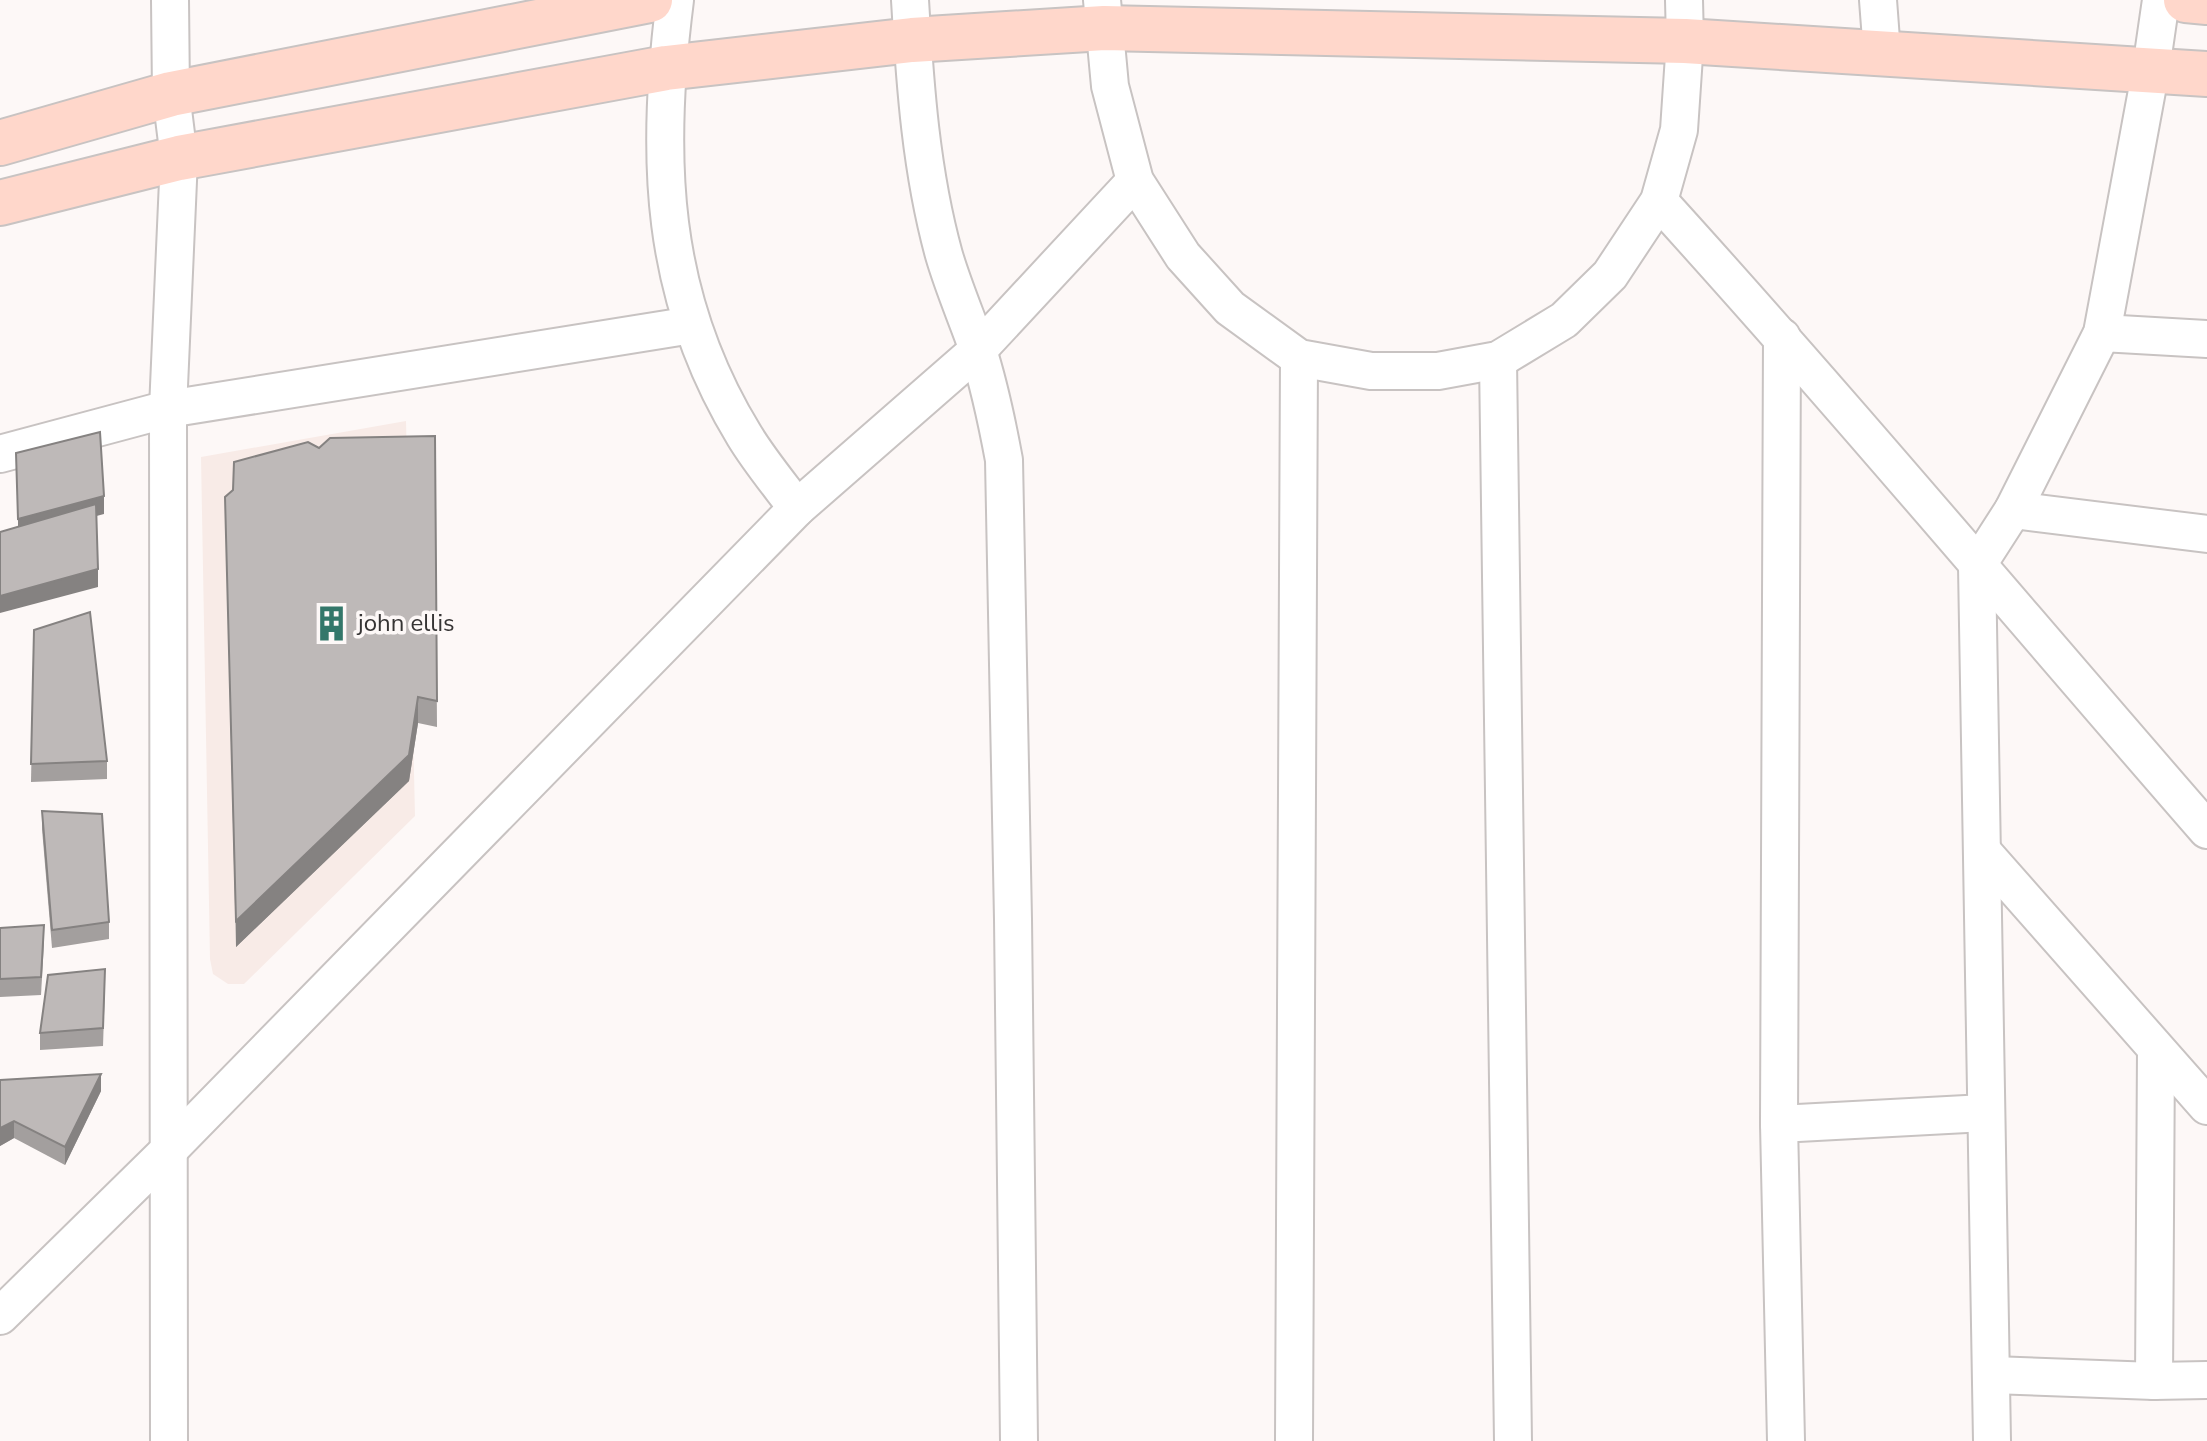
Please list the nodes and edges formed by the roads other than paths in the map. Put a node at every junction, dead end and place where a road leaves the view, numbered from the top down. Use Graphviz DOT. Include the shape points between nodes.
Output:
graph roads {
  1 [pos="170,0"];
  2 [pos="650,0"];
  3 [pos="675,0"];
  4 [pos="1878,0"];
  5 [pos="2161,0"];
  6 [pos="2186,0"];
  7 [pos="2207,2"];
  8 [pos="1103,14"];
  9 [pos="911,20"];
  10 [pos="1684,20"];
  11 [pos="1882,53"];
  12 [pos="666,68"];
  13 [pos="2151,69"];
  14 [pos="2207,74"];
  15 [pos="171,94"];
  16 [pos="0,143"];
  17 [pos="179,158"];
  18 [pos="1135,181"];
  19 [pos="1659,201"];
  20 [pos="0,203"];
  21 [pos="692,325"];
  22 [pos="2102,333"];
  23 [pos="1782,337"];
  24 [pos="2207,339"];
  25 [pos="978,350"];
  26 [pos="1299,358"];
  27 [pos="1498,360"];
  28 [pos="168,409"];
  29 [pos="0,454"];
  30 [pos="797,508"];
  31 [pos="2013,510"];
  32 [pos="2207,534"];
  33 [pos="1977,566"];
  34 [pos="2207,830"];
  35 [pos="1983,852"];
  36 [pos="2156,1050"];
  37 [pos="2207,1106"];
  38 [pos="1985,1113"];
  39 [pos="1779,1124"];
  40 [pos="167,1152"];
  41 [pos="0,1316"];
  42 [pos="1992,1375"];
  43 [pos="2207,1380"];
  44 [pos="2154,1381"];
  45 [pos="169,1441"];
  46 [pos="1019,1441"];
  47 [pos="1294,1441"];
  48 [pos="1513,1441"];
  49 [pos="1786,1441"];
  50 [pos="1992,1441"];
  1 -- 15 [label="street"];
  2 -- 15 [label="street"];
  3 -- 12 [label="street"];
  4 -- 11 [label="street"];
  5 -- 13 [label="street"];
  6 -- 7 [label="street"];
  8 -- 9 [label="street"];
  8 -- 10 [label="street"];
  8 -- 18 [label="street" via="1110,86"];
  9 -- 12 [label="street"];
  9 -- 25 [label="street" via="929,192"];
  10 -- 11 [label="street"];
  10 -- 19 [label="street" via="1679,130"];
  11 -- 13 [label="street"];
  12 -- 17 [label="street"];
  12 -- 21 [label="street" via="668,216"];
  13 -- 14 [label="street"];
  13 -- 22 [label="street"];
  15 -- 16 [label="street"];
  15 -- 17 [label="street"];
  17 -- 20 [label="street"];
  17 -- 28 [label="street"];
  18 -- 25 [label="street"];
  18 -- 26 [label="street" via="1183,256 1230,308"];
  19 -- 23 [label="street"];
  19 -- 27 [label="street" via="1610,275 1564,320"];
  21 -- 28 [label="street"];
  21 -- 30 [label="street" via="744,436"];
  22 -- 24 [label="street"];
  22 -- 31 [label="street"];
  23 -- 33 [label="street"];
  23 -- 39 [label="street"];
  25 -- 30 [label="street"];
  25 -- 46 [label="street" via="1004,460"];
  26 -- 27 [label="street" via="1371,371 1438,371"];
  26 -- 47 [label="street"];
  27 -- 48 [label="street"];
  28 -- 29 [label="street"];
  28 -- 40 [label="street"];
  30 -- 40 [label="street"];
  31 -- 32 [label="street"];
  31 -- 33 [label="street"];
  33 -- 34 [label="street"];
  33 -- 35 [label="street"];
  35 -- 36 [label="street"];
  35 -- 38 [label="street"];
  36 -- 37 [label="street"];
  36 -- 44 [label="street"];
  38 -- 39 [label="street"];
  38 -- 42 [label="street"];
  39 -- 49 [label="street"];
  40 -- 41 [label="street"];
  40 -- 45 [label="street"];
  42 -- 44 [label="street"];
  42 -- 50 [label="street"];
  43 -- 44 [label="street"];
}
